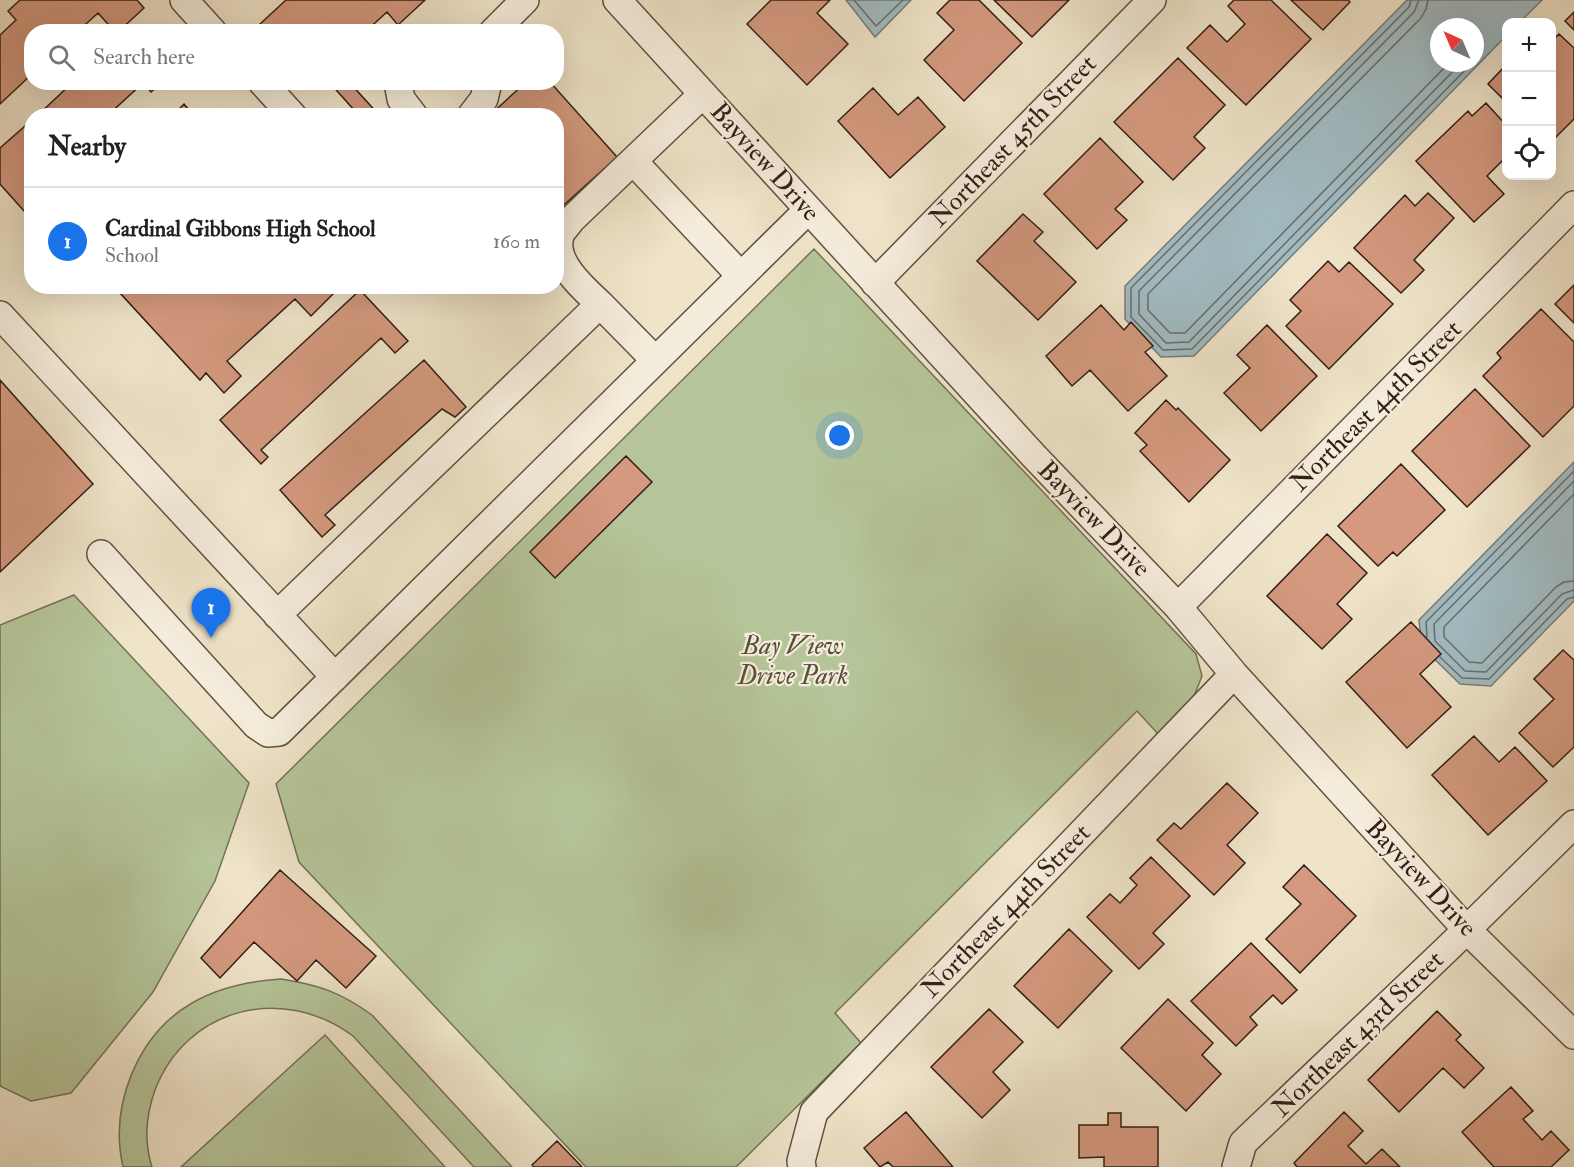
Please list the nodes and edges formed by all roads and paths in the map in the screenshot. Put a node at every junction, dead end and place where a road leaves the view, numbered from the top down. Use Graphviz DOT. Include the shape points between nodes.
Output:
graph roads {
  1 [pos="184,0"];
  2 [pos="525,0"];
  3 [pos="616,0"];
  4 [pos="1152,0"];
  5 [pos="206,24"];
  6 [pos="501,24"];
  7 [pos="269,90"];
  8 [pos="399,90"];
  9 [pos="486,90"];
  10 [pos="703,94"];
  11 [pos="286,108"];
  12 [pos="408,108"];
  13 [pos="477,108"];
  14 [pos="633,161"];
  15 [pos="1574,205"];
  16 [pos="808,210"];
  17 [pos="564,230"];
  18 [pos="564,263"];
  19 [pos="741,276"];
  20 [pos="875,283"];
  21 [pos="600,304"];
  22 [pos="0,315"];
  23 [pos="655,360"];
  24 [pos="101,554"];
  25 [pos="1178,607"];
  26 [pos="277,615"];
  27 [pos="1234,674"];
  28 [pos="335,677"];
  29 [pos="1574,824"];
  30 [pos="1467,930"];
  31 [pos="1574,1035"];
  32 [pos="1240,1155"];
  33 [pos="802,1164"];
  1 -- 5 [label="street"];
  2 -- 6 [label="street"];
  3 -- 10 [label="street, Bayview Drive"];
  4 -- 20 [label="street, Northeast 45th Street"];
  7 -- 11 [label="street"];
  8 -- 12 [label="street"];
  9 -- 13 [label="street"];
  10 -- 14 [label="street"];
  10 -- 16 [label="street, Bayview Drive"];
  14 -- 17 [label="street"];
  14 -- 19 [label="street"];
  15 -- 25 [label="street, Northeast 44th Street"];
  16 -- 19 [label="street"];
  16 -- 20 [label="street, Bayview Drive"];
  18 -- 21 [label="street" via="571,276"];
  19 -- 23 [label="street"];
  20 -- 25 [label="street, Bayview Drive"];
  21 -- 23 [label="street"];
  21 -- 26 [label="street"];
  22 -- 26 [label="street"];
  23 -- 28 [label="street"];
  24 -- 28 [label="street" via="256,725 268,733 284,728"];
  25 -- 27 [label="street, Bayview Drive"];
  26 -- 28 [label="street"];
  27 -- 30 [label="street, Bayview Drive"];
  27 -- 33 [label="street, Northeast 44th Street" via="814,1112"];
  29 -- 30 [label="street, Northeast 43rd Street"];
  30 -- 31 [label="street, Bayview Drive"];
  30 -- 32 [label="street, Northeast 43rd Street"];
}
